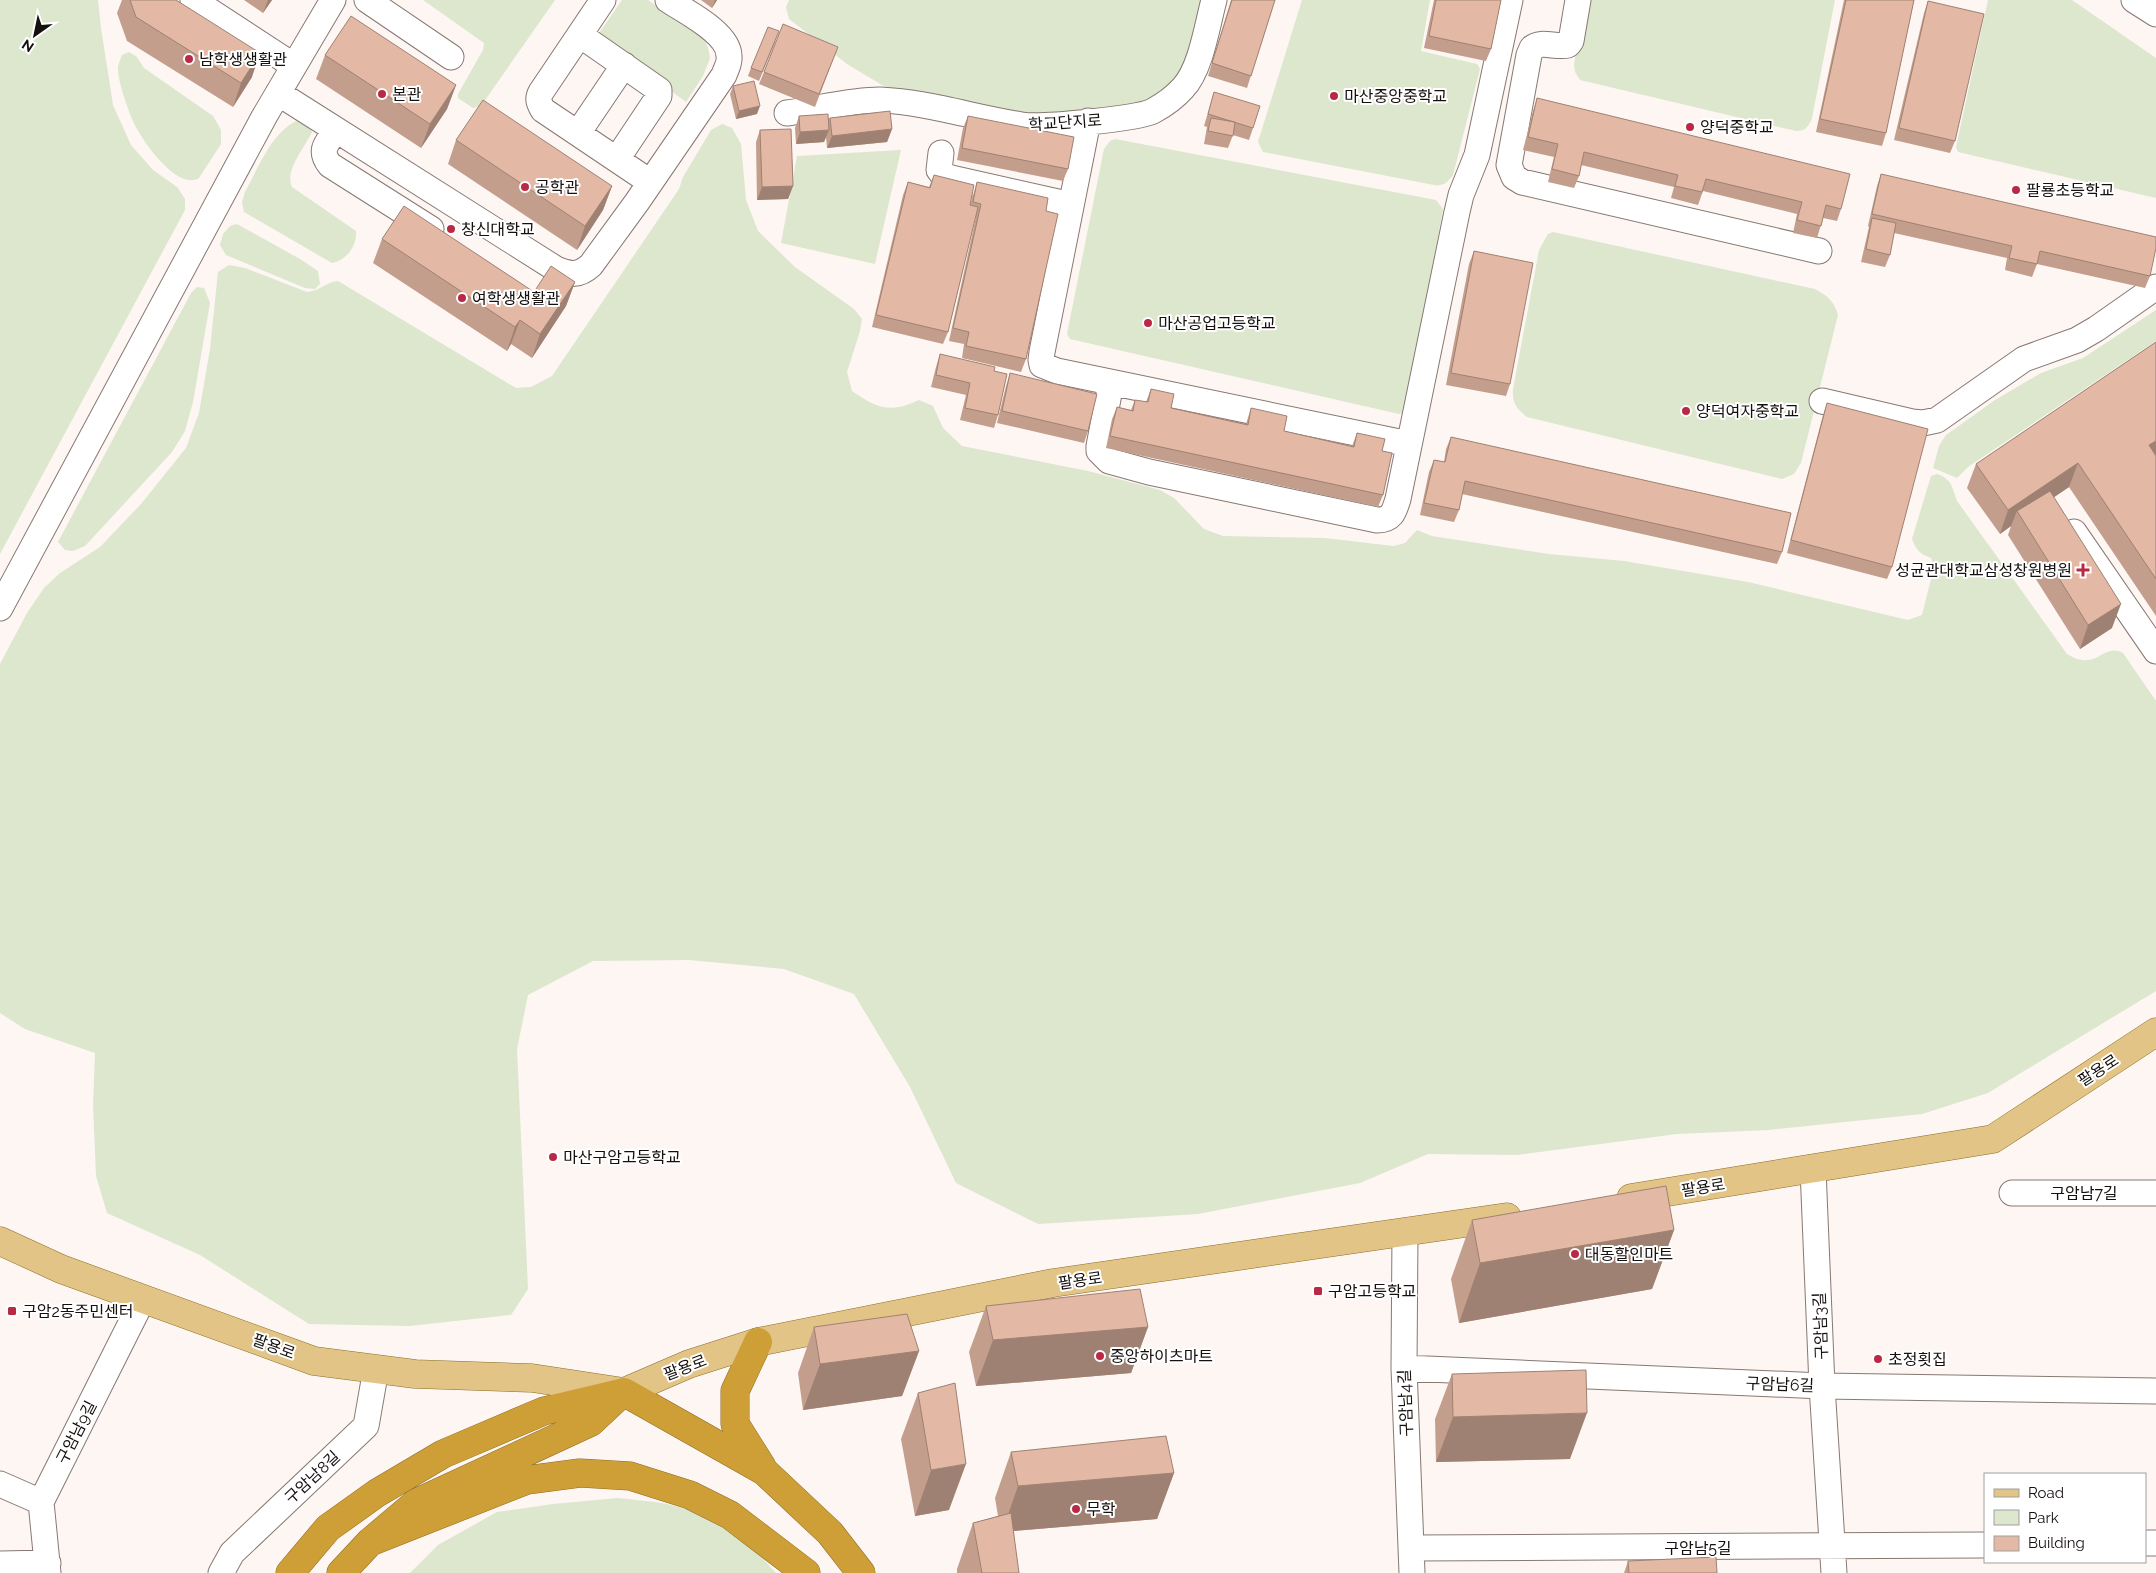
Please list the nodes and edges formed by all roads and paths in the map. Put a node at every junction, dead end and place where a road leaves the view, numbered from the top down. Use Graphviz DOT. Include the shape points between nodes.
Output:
graph roads {
  1 [pos="193,0"];
  2 [pos="333,0"];
  3 [pos="367,0"];
  4 [pos="603,0"];
  5 [pos="668,0"];
  6 [pos="1214,0"];
  7 [pos="1510,0"];
  8 [pos="1578,0"];
  9 [pos="2134,0"];
  10 [pos="2156,14"];
  11 [pos="580,35"];
  12 [pos="451,58"];
  13 [pos="624,65"];
  14 [pos="294,66"];
  15 [pos="278,93"];
  16 [pos="787,113"];
  17 [pos="1088,121"];
  18 [pos="336,130"];
  19 [pos="578,133"];
  20 [pos="941,152"];
  21 [pos="617,160"];
  22 [pos="650,182"];
  23 [pos="1071,204"];
  24 [pos="447,239"];
  25 [pos="1819,251"];
  26 [pos="2156,288"];
  27 [pos="1111,383"];
  28 [pos="1822,401"];
  29 [pos="1409,444"];
  30 [pos="2059,511"];
  31 [pos="0,608"];
  32 [pos="2156,651"];
  33 [pos="2156,1032"];
  34 [pos="1813,1169"];
  35 [pos="2156,1192"];
  36 [pos="2012,1193"];
  37 [pos="1609,1201"];
  38 [pos="1532,1214"];
  39 [pos="1405,1233"];
  40 [pos="0,1241"];
  41 [pos="143,1299"];
  42 [pos="758,1342"];
  43 [pos="1404,1368"];
  44 [pos="376,1369"];
  45 [pos="1822,1386"];
  46 [pos="2156,1391"];
  47 [pos="624,1392"];
  48 [pos="764,1471"];
  49 [pos="0,1484"];
  50 [pos="41,1502"];
  51 [pos="763,1541"];
  52 [pos="370,1542"];
  53 [pos="1984,1545"];
  54 [pos="1833,1547"];
  55 [pos="1412,1548"];
  56 [pos="0,1564"];
  57 [pos="48,1568"];
  58 [pos="221,1573"];
  59 [pos="290,1573"];
  60 [pos="340,1573"];
  61 [pos="793,1573"];
  62 [pos="806,1573"];
  63 [pos="860,1573"];
  64 [pos="1412,1573"];
  65 [pos="1834,1573"];
  1 -- 14 [label="street"];
  2 -- 14 [label="street"];
  3 -- 12 [label="street"];
  4 -- 11 [label="street"];
  5 -- 22 [label="street" via="721,36 730,54 724,75"];
  6 -- 17 [label="street, 학교단지로" via="1193,73 1184,87 1152,112"];
  7 -- 29 [label="street" via="1477,155 1457,212"];
  8 -- 25 [label="street" via="1568,45 1540,44 1532,48 1529,55 1509,165 1514,177 1522,182"];
  9 -- 10 [label="street"];
  11 -- 13 [label="street"];
  11 -- 19 [label="street" via="538,98 543,110"];
  13 -- 19 [label="street"];
  13 -- 21 [label="street" via="657,86 659,96"];
  14 -- 15 [label="street"];
  15 -- 18 [label="street"];
  15 -- 31 [label="street"];
  16 -- 17 [label="street, 학교단지로" via="880,100 924,105 1023,125"];
  17 -- 23 [label="street"];
  18 -- 22 [label="street" via="567,274 579,273 591,265"];
  18 -- 24 [label="street" via="323,152 330,165"];
  19 -- 21 [label="street"];
  20 -- 23 [label="street" via="939,170 943,175"];
  21 -- 22 [label="street"];
  23 -- 27 [label="street" via="1042,365"];
  26 -- 28 [label="street" via="2096,330 2024,359 1937,420 1912,422"];
  27 -- 29 [label="street"];
  27 -- 29 [label="street" via="1099,446 1099,452 1109,461 1377,520 1387,520 1392,516"];
  30 -- 32 [label="street"];
  33 -- 34 [label="main road, 팔용로" via="1993,1139"];
  34 -- 37 [label="main road, 팔용로"];
  34 -- 45 [label="street, 구암남3길"];
  35 -- 36 [label="street, 구암남7길"];
  38 -- 39 [label="main road, 팔용로"];
  39 -- 42 [label="main road, 팔용로" via="1052,1283"];
  39 -- 43 [label="street, 구암남4길"];
  40 -- 41 [label="main road, 팔용로" via="61,1269"];
  41 -- 44 [label="main road, 팔용로" via="314,1361"];
  41 -- 50 [label="street, 구암남9길"];
  42 -- 47 [label="main road, 팔용로" via="688,1364"];
  42 -- 48 [label="highway" via="735,1391 735,1424"];
  43 -- 45 [label="street, 구암남6길"];
  43 -- 55 [label="street, 구암남4길"];
  44 -- 47 [label="main road, 팔용로" via="415,1374 532,1378"];
  44 -- 58 [label="street, 구암남8길" via="366,1426 232,1553"];
  45 -- 46 [label="street, 구암남6길"];
  45 -- 54 [label="street, 구암남3길"];
  47 -- 48 [label="highway"];
  47 -- 52 [label="highway" via="591,1422 416,1503"];
  47 -- 59 [label="highway" via="544,1411 443,1454 377,1493 328,1528"];
  48 -- 63 [label="highway" via="830,1533"];
  49 -- 50 [label="street"];
  50 -- 57 [label="street"];
  51 -- 52 [label="highway" via="730,1515 690,1495 630,1476 580,1473 527,1480"];
  51 -- 61 [label="highway"];
  51 -- 62 [label="highway"];
  52 -- 60 [label="highway"];
  53 -- 54 [label="street, 구암남5길"];
  54 -- 55 [label="street, 구암남5길"];
  54 -- 65 [label="street, 구암남3길"];
  55 -- 64 [label="street, 구암남4길"];
  56 -- 57 [label="street"];
}
